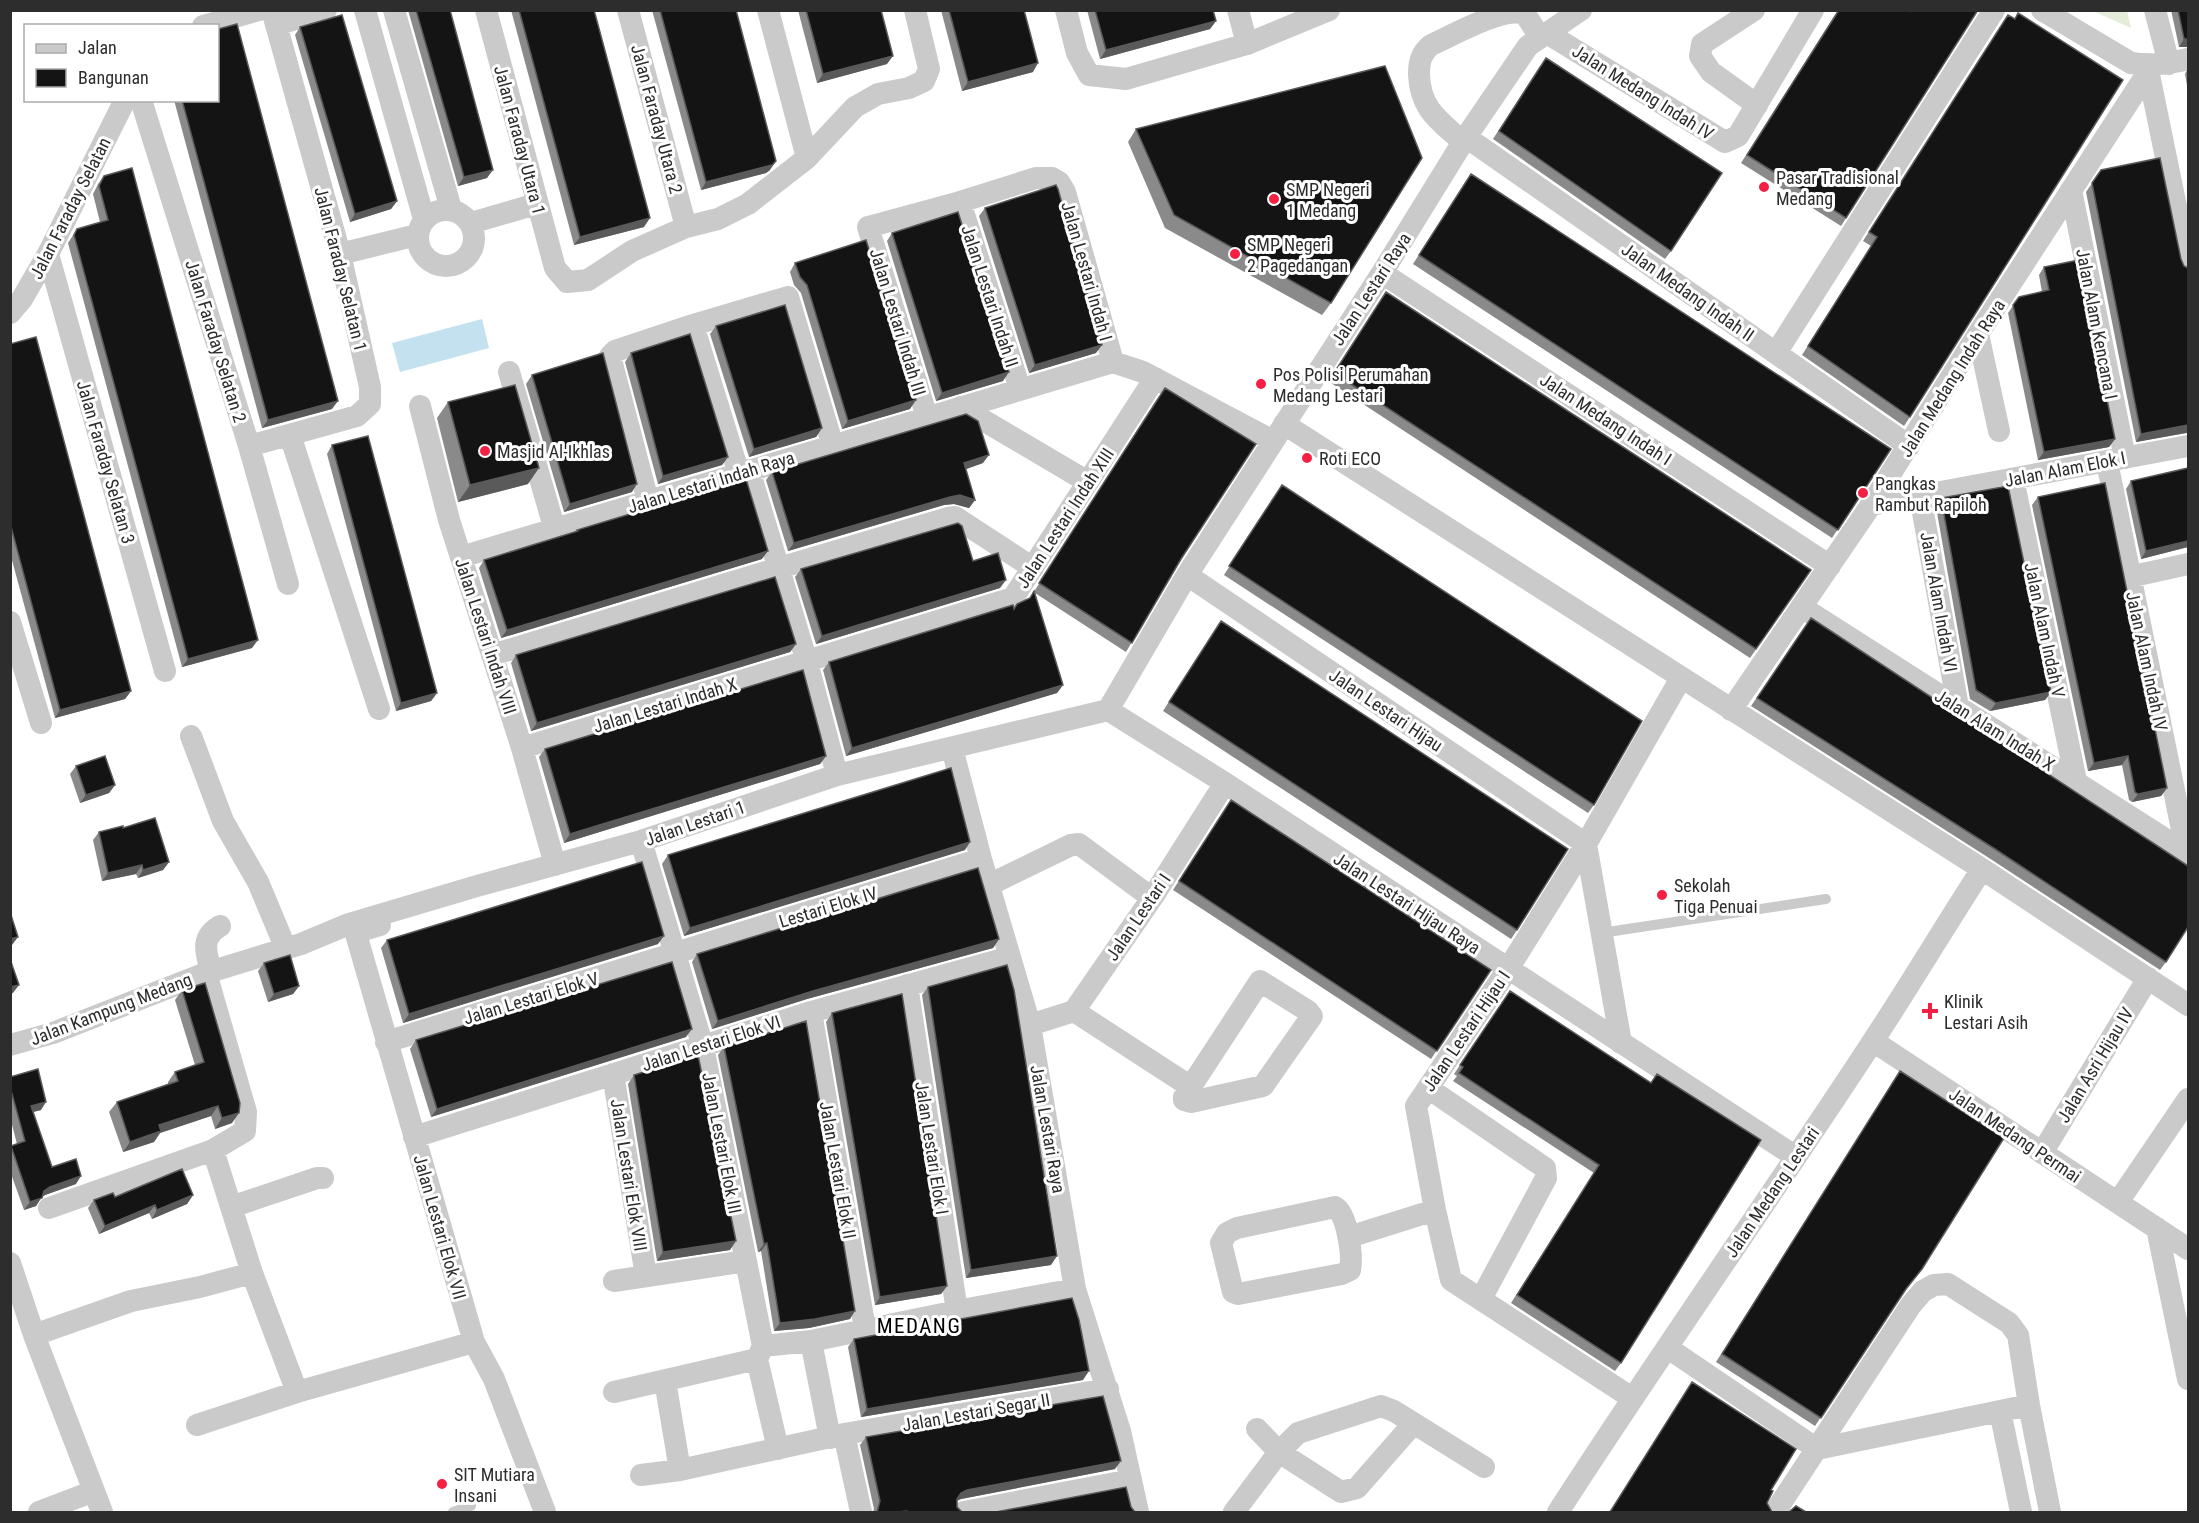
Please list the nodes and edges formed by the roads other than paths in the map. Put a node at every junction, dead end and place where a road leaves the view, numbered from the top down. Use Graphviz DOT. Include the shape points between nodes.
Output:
graph roads {
  1 [pos="326,10"];
  2 [pos="365,10"];
  3 [pos="394,10"];
  4 [pos="486,10"];
  5 [pos="628,10"];
  6 [pos="768,10"];
  7 [pos="915,10"];
  8 [pos="1066,10"];
  9 [pos="1238,10"];
  10 [pos="1329,10"];
  11 [pos="1581,10"];
  12 [pos="1754,10"];
  13 [pos="1813,10"];
  14 [pos="1994,10"];
  15 [pos="2042,10"];
  16 [pos="2155,10"];
  17 [pos="269,15"];
  18 [pos="215,24"];
  19 [pos="1544,35"];
  20 [pos="1247,44"];
  21 [pos="2179,61"];
  22 [pos="2147,68"];
  23 [pos="124,102"];
  24 [pos="142,102"];
  25 [pos="1757,105"];
  26 [pos="1465,140"];
  27 [pos="807,158"];
  28 [pos="2071,190"];
  29 [pos="960,202"];
  30 [pos="536,204"];
  31 [pos="451,209"];
  32 [pos="471,223"];
  33 [pos="420,227"];
  34 [pos="686,227"];
  35 [pos="48,254"];
  36 [pos="340,254"];
  37 [pos="2188,265"];
  38 [pos="1382,273"];
  39 [pos="10,313"];
  40 [pos="693,325"];
  41 [pos="1978,334"];
  42 [pos="1776,353"];
  43 [pos="1113,362"];
  44 [pos="509,372"];
  45 [pos="1155,378"];
  46 [pos="1020,389"];
  47 [pos="420,406"];
  48 [pos="960,407"];
  49 [pos="927,417"];
  50 [pos="1999,431"];
  51 [pos="1278,433"];
  52 [pos="290,435"];
  53 [pos="249,446"];
  54 [pos="833,446"];
  55 [pos="1909,446"];
  56 [pos="2188,446"];
  57 [pos="2116,460"];
  58 [pos="744,472"];
  59 [pos="2013,479"];
  60 [pos="1088,482"];
  61 [pos="1920,496"];
  62 [pos="648,501"];
  63 [pos="1871,505"];
  64 [pos="555,530"];
  65 [pos="461,557"];
  66 [pos="2188,564"];
  67 [pos="1830,566"];
  68 [pos="779,568"];
  69 [pos="1033,568"];
  70 [pos="1186,576"];
  71 [pos="2129,577"];
  72 [pos="288,584"];
  73 [pos="1803,608"];
  74 [pos="10,622"];
  75 [pos="492,655"];
  76 [pos="807,662"];
  77 [pos="165,671"];
  78 [pos="1681,678"];
  79 [pos="1958,707"];
  80 [pos="380,709"];
  81 [pos="1108,710"];
  82 [pos="1731,710"];
  83 [pos="40,723"];
  84 [pos="191,736"];
  85 [pos="522,748"];
  86 [pos="952,748"];
  87 [pos="837,775"];
  88 [pos="2076,781"];
  89 [pos="1225,783"];
  90 [pos="2184,820"];
  91 [pos="641,841"];
  92 [pos="1586,844"];
  93 [pos="2188,856"];
  94 [pos="981,859"];
  95 [pos="555,865"];
  96 [pos="1982,869"];
  97 [pos="989,885"];
  98 [pos="477,886"];
  99 [pos="1152,898"];
  100 [pos="1826,899"];
  101 [pos="220,926"];
  102 [pos="1601,933"];
  103 [pos="286,949"];
  104 [pos="675,954"];
  105 [pos="1010,957"];
  106 [pos="1508,969"];
  107 [pos="208,972"];
  108 [pos="2148,978"];
  109 [pos="907,985"];
  110 [pos="2188,1005"];
  111 [pos="1074,1011"];
  112 [pos="811,1012"];
  113 [pos="1030,1024"];
  114 [pos="1873,1041"];
  115 [pos="386,1042"];
  116 [pos="1621,1043"];
  117 [pos="10,1045"];
  118 [pos="703,1047"];
  119 [pos="613,1074"];
  120 [pos="1191,1087"];
  121 [pos="1428,1088"];
  122 [pos="2188,1099"];
  123 [pos="414,1137"];
  124 [pos="213,1150"];
  125 [pos="2042,1153"];
  126 [pos="1796,1157"];
  127 [pos="323,1178"];
  128 [pos="2118,1203"];
  129 [pos="231,1207"];
  130 [pos="49,1208"];
  131 [pos="1435,1210"];
  132 [pos="2157,1228"];
  133 [pos="1349,1237"];
  134 [pos="2188,1249"];
  135 [pos="746,1261"];
  136 [pos="10,1263"];
  137 [pos="252,1273"];
  138 [pos="646,1276"];
  139 [pos="615,1281"];
  140 [pos="1075,1289"];
  141 [pos="1481,1299"];
  142 [pos="957,1311"];
  143 [pos="865,1329"];
  144 [pos="34,1335"];
  145 [pos="811,1341"];
  146 [pos="474,1342"];
  147 [pos="1668,1348"];
  148 [pos="760,1353"];
  149 [pos="2188,1371"];
  150 [pos="665,1381"];
  151 [pos="1108,1389"];
  152 [pos="297,1392"];
  153 [pos="614,1392"];
  154 [pos="1632,1398"];
  155 [pos="2029,1404"];
  156 [pos="2000,1411"];
  157 [pos="1413,1424"];
  158 [pos="197,1425"];
  159 [pos="1257,1429"];
  160 [pos="837,1436"];
  161 [pos="778,1449"];
  162 [pos="1817,1449"];
  163 [pos="1279,1452"];
  164 [pos="1484,1467"];
  165 [pos="680,1470"];
  166 [pos="641,1475"];
  167 [pos="1131,1479"];
  168 [pos="94,1491"];
  169 [pos="471,1506"];
  170 [pos="39,1512"];
  171 [pos="102,1512"];
  172 [pos="453,1512"];
  173 [pos="545,1512"];
  174 [pos="861,1512"];
  175 [pos="964,1512"];
  176 [pos="1139,1512"];
  177 [pos="1234,1512"];
  178 [pos="1558,1512"];
  179 [pos="1775,1512"];
  180 [pos="2021,1512"];
  181 [pos="2050,1512"];
  1 -- 17 [label="street"];
  2 -- 33 [label="street"];
  3 -- 31 [label="street"];
  4 -- 30 [label="street, Jalan Faraday Utara 1"];
  5 -- 34 [label="street, Jalan Faraday Utara 2"];
  6 -- 27 [label="street"];
  7 -- 27 [label="street" via="929,69 924,81 878,94 855,107"];
  8 -- 20 [label="street" via="1077,53 1089,75 1126,79"];
  9 -- 20 [label="street"];
  10 -- 20 [label="street"];
  11 -- 19 [label="street, Jalan Lestari Raya"];
  12 -- 25 [label="street" via="1702,44 1700,56 1712,72"];
  13 -- 25 [label="street, Jalan Medang Indah IV"];
  14 -- 42 [label="street"];
  15 -- 22 [label="street" via="2121,58"];
  16 -- 21 [label="street"];
  17 -- 18 [label="street"];
  17 -- 36 [label="street, Jalan Faraday Selatan 1"];
  19 -- 25 [label="street, Jalan Medang Indah IV" via="1725,142 1738,136"];
  19 -- 26 [label="street, Jalan Lestari Raya" via="1528,46"];
  19 -- 26 [label="street, Jalan Medang Indah II" via="1525,14 1498,15 1423,52 1420,92 1426,106"];
  21 -- 22 [label="street"];
  22 -- 28 [label="street, Jalan Medang Indah Raya"];
  22 -- 37 [label="street"];
  23 -- 35 [label="street, Jalan Faraday Selatan"];
  24 -- 53 [label="street, Jalan Faraday Selatan 2"];
  26 -- 38 [label="street, Jalan Lestari Raya"];
  26 -- 42 [label="street, Jalan Medang Indah II"];
  27 -- 34 [label="street" via="748,204 718,219"];
  28 -- 41 [label="street, Jalan Medang Indah Raya"];
  28 -- 57 [label="street, Jalan Alam Kencana I"];
  29 -- 43 [label="street, Jalan Lestari Indah I" via="1036,178 1059,182"];
  29 -- 46 [label="street, Jalan Lestari Indah II"];
  29 -- 49 [label="street, Jalan Lestari Indah III" via="868,227"];
  30 -- 32 [label="street"];
  30 -- 34 [label="street, Jalan Faraday Utara 1" via="555,268 567,282 588,280 632,251"];
  31 -- 32 [label="street"];
  31 -- 33 [label="street" via="436,210"];
  32 -- 33 [label="street" via="475,241 468,257 452,266 434,265 421,253"];
  33 -- 36 [label="street"];
  35 -- 39 [label="street, Jalan Faraday Selatan"];
  35 -- 77 [label="street, Jalan Faraday Selatan 3"];
  36 -- 52 [label="street, Jalan Faraday Selatan 1" via="370,387 370,404 357,416"];
  38 -- 51 [label="street, Jalan Lestari Raya"];
  38 -- 67 [label="street, Jalan Medang Indah I"];
  40 -- 54 [label="street" via="788,297"];
  40 -- 58 [label="street"];
  40 -- 62 [label="street" via="610,356"];
  41 -- 50 [label="street"];
  41 -- 55 [label="street, Jalan Medang Indah Raya"];
  42 -- 55 [label="street, Jalan Medang Indah II"];
  43 -- 45 [label="street"];
  43 -- 46 [label="street, Jalan Lestari Indah Raya"];
  44 -- 64 [label="street"];
  45 -- 51 [label="street"];
  45 -- 60 [label="street, Jalan Lestari Indah XIII"];
  46 -- 48 [label="street, Jalan Lestari Indah Raya"];
  47 -- 65 [label="street, Jalan Lestari Indah VIII"];
  48 -- 49 [label="street, Jalan Lestari Indah Raya"];
  48 -- 60 [label="street"];
  49 -- 54 [label="street, Jalan Lestari Indah Raya"];
  51 -- 70 [label="street, Jalan Lestari Raya"];
  51 -- 78 [label="street"];
  52 -- 53 [label="street, Jalan Faraday Selatan 1"];
  52 -- 80 [label="street"];
  53 -- 72 [label="street, Jalan Faraday Selatan 2"];
  54 -- 58 [label="street, Jalan Lestari Indah Raya"];
  55 -- 63 [label="street, Jalan Medang Indah Raya"];
  56 -- 57 [label="street, Jalan Alam Elok I"];
  57 -- 59 [label="street, Jalan Alam Elok I"];
  57 -- 71 [label="street, Jalan Alam Indah IV"];
  58 -- 62 [label="street, Jalan Lestari Indah Raya"];
  58 -- 68 [label="street"];
  59 -- 61 [label="street, Jalan Alam Elok I"];
  59 -- 88 [label="street, Jalan Alam Indah V"];
  60 -- 69 [label="street, Jalan Lestari Indah XIII"];
  61 -- 63 [label="street, Jalan Alam Elok I"];
  61 -- 79 [label="street, Jalan Alam Indah VI"];
  62 -- 64 [label="street, Jalan Lestari Indah Raya"];
  63 -- 67 [label="street, Jalan Medang Indah Raya"];
  64 -- 65 [label="street, Jalan Lestari Indah Raya"];
  65 -- 75 [label="street, Jalan Lestari Indah VIII"];
  66 -- 71 [label="street"];
  67 -- 73 [label="street, Jalan Medang Indah Raya"];
  68 -- 69 [label="street" via="955,518"];
  68 -- 75 [label="street"];
  68 -- 76 [label="street"];
  69 -- 76 [label="street, Jalan Lestari Indah XIII" via="1015,596 1007,601"];
  70 -- 81 [label="street, Jalan Lestari Raya"];
  70 -- 92 [label="street, Jalan Lestari Hijau"];
  71 -- 90 [label="street, Jalan Alam Indah IV"];
  73 -- 79 [label="street, Jalan Alam Indah X"];
  73 -- 82 [label="street, Jalan Medang Indah Raya"];
  74 -- 83 [label="street"];
  75 -- 85 [label="street, Jalan Lestari Indah VIII"];
  76 -- 85 [label="street, Jalan Lestari Indah X"];
  76 -- 87 [label="street"];
  78 -- 82 [label="street"];
  78 -- 92 [label="street, Jalan Lestari Hijau I"];
  79 -- 88 [label="street, Jalan Alam Indah X"];
  81 -- 86 [label="street, Jalan Lestari 1"];
  81 -- 89 [label="street, Jalan Lestari Hijau Raya"];
  82 -- 96 [label="street"];
  84 -- 103 [label="street" via="223,821 258,882"];
  85 -- 95 [label="street, Jalan Lestari Indah VIII"];
  86 -- 87 [label="street, Jalan Lestari 1"];
  86 -- 94 [label="street, Jalan Lestari Raya"];
  87 -- 91 [label="street, Jalan Lestari 1"];
  88 -- 93 [label="street, Jalan Alam Indah X"];
  89 -- 99 [label="street, Jalan Lestari I"];
  89 -- 106 [label="street, Jalan Lestari Hijau Raya"];
  90 -- 93 [label="street, Jalan Alam Indah IV"];
  91 -- 95 [label="street, Jalan Lestari 1"];
  91 -- 104 [label="street, Jalan Lestari Elok III"];
  92 -- 102 [label="street"];
  92 -- 106 [label="street, Jalan Lestari Hijau I"];
  94 -- 97 [label="street, Jalan Lestari Raya"];
  94 -- 104 [label="street, Lestari Elok IV"];
  95 -- 98 [label="street, Jalan Lestari 1"];
  96 -- 108 [label="street"];
  96 -- 114 [label="street, Jalan Medang Lestari"];
  97 -- 99 [label="street" via="1079,844"];
  97 -- 105 [label="street, Jalan Lestari Raya"];
  98 -- 103 [label="street, Jalan Lestari 1" via="349,924"];
  98 -- 115 [label="street, Jalan Lestari Elok VII" via="461,899 356,933"];
  99 -- 111 [label="street, Jalan Lestari I"];
  100 -- 102 [label="lane"];
  101 -- 107 [label="street" via="207,941"];
  102 -- 116 [label="street"];
  103 -- 107 [label="street, Jalan Kampung Medang"];
  104 -- 115 [label="street, Jalan Lestari Elok V"];
  104 -- 118 [label="street, Jalan Lestari Elok III"];
  105 -- 109 [label="street, Jalan Lestari Elok VI"];
  105 -- 113 [label="street, Jalan Lestari Raya"];
  106 -- 116 [label="street, Jalan Lestari Hijau Raya"];
  106 -- 121 [label="street, Jalan Lestari Hijau I"];
  107 -- 117 [label="street, Jalan Kampung Medang" via="53,1033"];
  107 -- 124 [label="street" via="246,1112 245,1131"];
  108 -- 110 [label="street"];
  108 -- 125 [label="street, Jalan Asri Hijau IV"];
  109 -- 112 [label="street, Jalan Lestari Elok VI"];
  109 -- 142 [label="street, Jalan Lestari Elok I"];
  111 -- 113 [label="street"];
  111 -- 120 [label="street"];
  112 -- 118 [label="street, Jalan Lestari Elok VI"];
  112 -- 143 [label="street, Jalan Lestari Elok II"];
  113 -- 140 [label="street, Jalan Lestari Raya"];
  114 -- 125 [label="street, Jalan Medang Permai"];
  114 -- 126 [label="street, Jalan Medang Lestari"];
  115 -- 123 [label="street, Jalan Lestari Elok VII"];
  116 -- 126 [label="street, Jalan Lestari Hijau Raya"];
  118 -- 119 [label="street, Jalan Lestari Elok VI"];
  118 -- 135 [label="street, Jalan Lestari Elok III"];
  119 -- 123 [label="street, Jalan Lestari Elok VI"];
  119 -- 138 [label="street, Jalan Lestari Elok VIII"];
  120 -- 120 [label="street" via="1184,1100 1191,1102 1263,1086 1311,1014 1260,981"];
  121 -- 131 [label="street, Jalan Lestari Hijau I" via="1416,1106"];
  121 -- 141 [label="street" via="1546,1171 1546,1178"];
  122 -- 128 [label="street"];
  123 -- 146 [label="street, Jalan Lestari Elok VII"];
  124 -- 129 [label="street"];
  124 -- 130 [label="street"];
  125 -- 128 [label="street, Jalan Medang Permai"];
  126 -- 147 [label="street, Jalan Medang Lestari"];
  127 -- 129 [label="street"];
  128 -- 132 [label="street, Jalan Medang Permai"];
  129 -- 137 [label="street"];
  131 -- 133 [label="street"];
  131 -- 141 [label="street, Jalan Lestari Hijau I" via="1450,1278"];
  132 -- 134 [label="street, Jalan Medang Permai"];
  132 -- 149 [label="street"];
  133 -- 133 [label="street" via="1340,1210 1335,1207 1227,1233 1221,1243 1233,1292 1342,1274 1350,1270 1352,1261"];
  135 -- 138 [label="street"];
  135 -- 148 [label="street, Jalan Lestari Elok III"];
  136 -- 144 [label="street"];
  137 -- 144 [label="street" via="131,1301"];
  137 -- 152 [label="street"];
  138 -- 139 [label="street"];
  140 -- 142 [label="street"];
  140 -- 151 [label="street, Jalan Lestari Raya"];
  141 -- 154 [label="street, Jalan Lestari Hijau I"];
  142 -- 143 [label="street"];
  143 -- 145 [label="street"];
  144 -- 168 [label="street"];
  145 -- 148 [label="street"];
  145 -- 160 [label="street"];
  146 -- 152 [label="street"];
  146 -- 173 [label="street, Jalan Lestari Elok VII" via="494,1379"];
  147 -- 154 [label="street, Jalan Medang Lestari"];
  147 -- 162 [label="street"];
  148 -- 150 [label="street"];
  148 -- 161 [label="street, Jalan Lestari Elok III"];
  150 -- 153 [label="street"];
  150 -- 165 [label="street"];
  151 -- 160 [label="street, Jalan Lestari Segar II"];
  151 -- 167 [label="street, Jalan Lestari Raya"];
  152 -- 158 [label="street"];
  154 -- 178 [label="street, Jalan Medang Lestari"];
  155 -- 156 [label="street"];
  155 -- 162 [label="street" via="2018,1335 2009,1323 1948,1284 1934,1285 1911,1305"];
  155 -- 181 [label="street"];
  156 -- 162 [label="street"];
  156 -- 180 [label="street"];
  157 -- 163 [label="street" via="1381,1406 1298,1433"];
  157 -- 163 [label="street" via="1357,1488 1349,1491 1341,1492"];
  157 -- 164 [label="street"];
  159 -- 163 [label="street"];
  160 -- 161 [label="street, Jalan Lestari Segar II"];
  160 -- 174 [label="street"];
  161 -- 165 [label="street, Jalan Lestari Segar II"];
  162 -- 179 [label="street"];
  163 -- 177 [label="street"];
  165 -- 166 [label="street, Jalan Lestari Segar II"];
  167 -- 175 [label="street"];
  167 -- 176 [label="street, Jalan Lestari Raya"];
  168 -- 170 [label="street"];
  168 -- 171 [label="street"];
  169 -- 172 [label="lane"];
}
